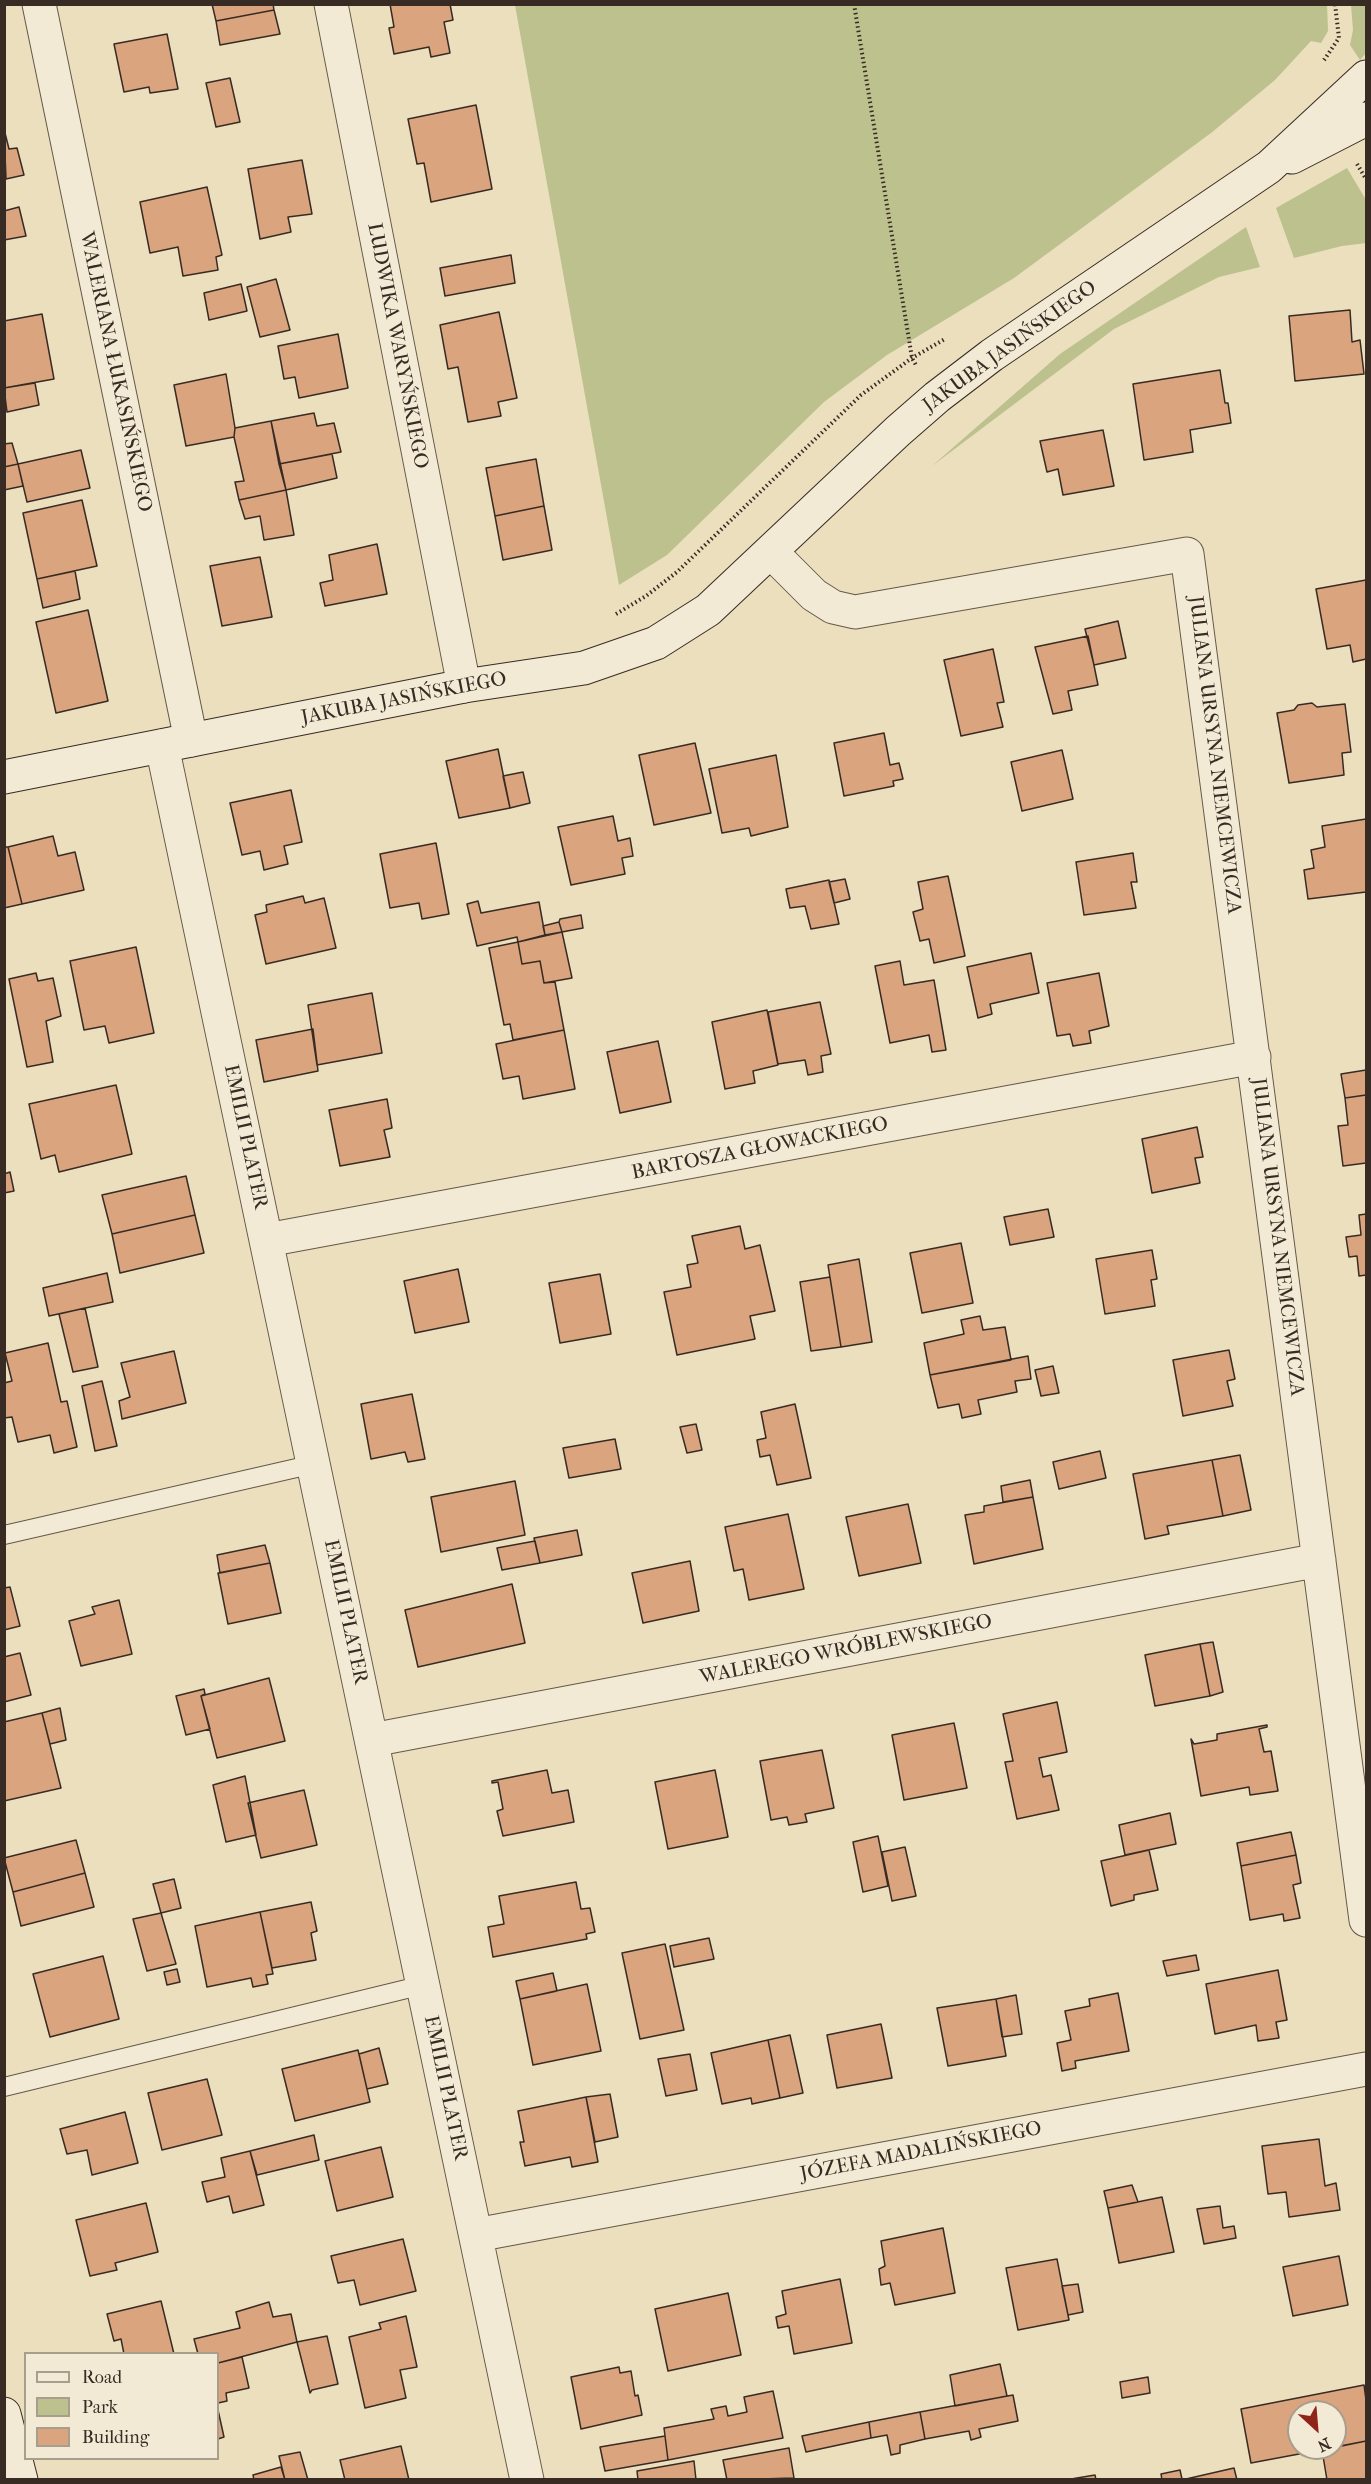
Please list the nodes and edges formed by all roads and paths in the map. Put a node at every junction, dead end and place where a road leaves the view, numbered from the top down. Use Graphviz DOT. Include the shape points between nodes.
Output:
graph roads {
  1 [pos="39,4"];
  2 [pos="331,4"];
  3 [pos="854,4"];
  4 [pos="1335,4"];
  5 [pos="1331,53"];
  6 [pos="1366,77"];
  7 [pos="1366,119"];
  8 [pos="1269,167"];
  9 [pos="937,397"];
  10 [pos="771,552"];
  11 [pos="677,572"];
  12 [pos="609,618"];
  13 [pos="464,686"];
  14 [pos="176,743"];
  15 [pos="4,777"];
  16 [pos="1254,1057"];
  17 [pos="267,1240"];
  18 [pos="314,1464"];
  19 [pos="4,1535"];
  20 [pos="1319,1560"];
  21 [pos="372,1740"];
  22 [pos="1366,1920"];
  23 [pos="423,1985"];
  24 [pos="1366,2069"];
  25 [pos="4,2087"];
  26 [pos="476,2235"];
  27 [pos="4,2414"];
  28 [pos="21,2480"];
  29 [pos="527,2480"];
  1 -- 14 [label="street, WALERIANA ŁUKASIŃSKIEGO"];
  2 -- 13 [label="street, LUDWIKA WARYŃSKIEGO"];
  3 -- 9 [label="path" via="912,358"];
  4 -- 5 [label="path" via="1339,38"];
  6 -- 8 [label="street, JAKUBA JASIŃSKIEGO"];
  7 -- 8 [label="street, JAKUBA JASIŃSKIEGO"];
  8 -- 9 [label="street, JAKUBA JASIŃSKIEGO" via="992,355"];
  9 -- 10 [label="street, JAKUBA JASIŃSKIEGO"];
  10 -- 13 [label="street, JAKUBA JASIŃSKIEGO" via="708,610 656,643 584,668"];
  10 -- 16 [label="street, JULIANA URSYNA NIEMCEWICZA" via="814,595 833,608 855,612 1187,554"];
  11 -- 12 [label="path"];
  13 -- 14 [label="street, JAKUBA JASIŃSKIEGO"];
  14 -- 15 [label="street, JAKUBA JASIŃSKIEGO"];
  14 -- 17 [label="street, EMILII PLATER"];
  16 -- 17 [label="street, BARTOSZA GŁOWACKIEGO"];
  16 -- 20 [label="street, JULIANA URSYNA NIEMCEWICZA"];
  17 -- 18 [label="street, EMILII PLATER"];
  18 -- 19 [label="lane"];
  18 -- 21 [label="street, EMILII PLATER"];
  20 -- 21 [label="street, WALEREGO WRÓBLEWSKIEGO"];
  20 -- 22 [label="street, JULIANA URSYNA NIEMCEWICZA"];
  21 -- 23 [label="street, EMILII PLATER"];
  23 -- 25 [label="lane"];
  23 -- 26 [label="street, EMILII PLATER"];
  24 -- 26 [label="street, JÓZEFA MADALIŃSKIEGO"];
  26 -- 29 [label="street, EMILII PLATER"];
  27 -- 28 [label="street"];
}
